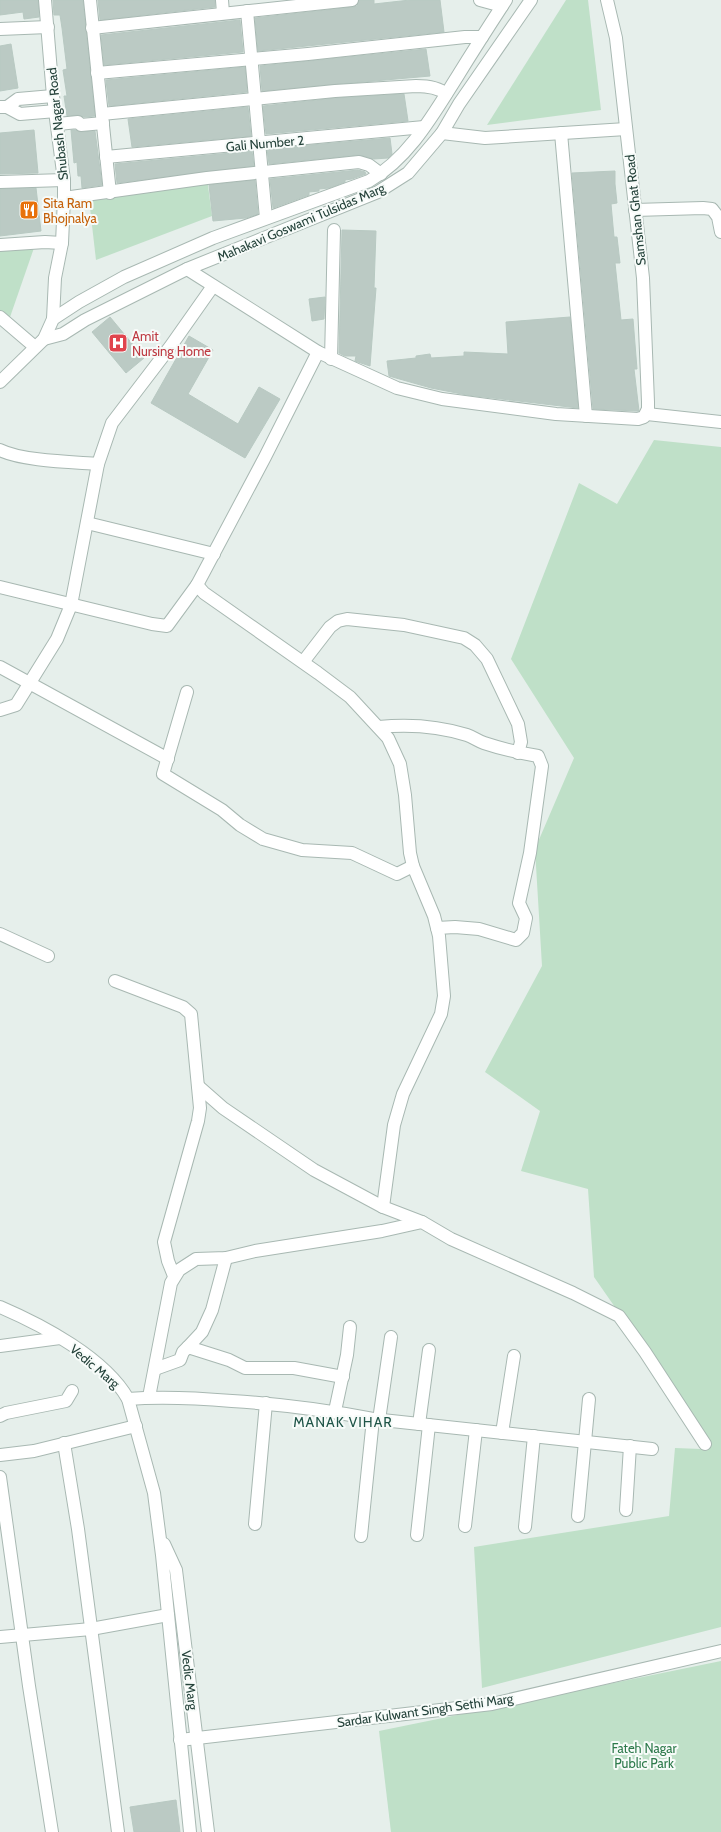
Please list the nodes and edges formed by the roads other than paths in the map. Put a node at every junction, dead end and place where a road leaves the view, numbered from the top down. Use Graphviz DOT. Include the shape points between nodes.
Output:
graph roads {
  1 [pos="45,0"];
  2 [pos="90,0"];
  3 [pos="222,0"];
  4 [pos="352,0"];
  5 [pos="480,0"];
  6 [pos="531,0"];
  7 [pos="607,0"];
  8 [pos="504,3"];
  9 [pos="268,4"];
  10 [pos="247,11"];
  11 [pos="224,13"];
  12 [pos="48,27"];
  13 [pos="92,28"];
  14 [pos="0,29"];
  15 [pos="482,37"];
  16 [pos="251,58"];
  17 [pos="97,73"];
  18 [pos="446,94"];
  19 [pos="53,96"];
  20 [pos="255,99"];
  21 [pos="3,107"];
  22 [pos="56,111"];
  23 [pos="103,118"];
  24 [pos="58,124"];
  25 [pos="424,128"];
  26 [pos="626,129"];
  27 [pos="442,133"];
  28 [pos="561,133"];
  29 [pos="259,144"];
  30 [pos="106,157"];
  31 [pos="262,172"];
  32 [pos="381,174"];
  33 [pos="64,180"];
  34 [pos="0,182"];
  35 [pos="110,193"];
  36 [pos="64,198"];
  37 [pos="635,210"];
  38 [pos="266,218"];
  39 [pos="334,230"];
  40 [pos="721,232"];
  41 [pos="62,243"];
  42 [pos="0,245"];
  43 [pos="187,269"];
  44 [pos="213,286"];
  45 [pos="0,317"];
  46 [pos="53,319"];
  47 [pos="40,343"];
  48 [pos="318,352"];
  49 [pos="331,359"];
  50 [pos="0,382"];
  51 [pos="586,416"];
  52 [pos="644,416"];
  53 [pos="721,422"];
  54 [pos="0,450"];
  55 [pos="98,464"];
  56 [pos="87,524"];
  57 [pos="214,554"];
  58 [pos="197,585"];
  59 [pos="0,587"];
  60 [pos="71,605"];
  61 [pos="303,662"];
  62 [pos="0,667"];
  63 [pos="30,683"];
  64 [pos="187,692"];
  65 [pos="0,710"];
  66 [pos="378,727"];
  67 [pos="518,752"];
  68 [pos="168,759"];
  69 [pos="413,866"];
  70 [pos="437,928"];
  71 [pos="0,934"];
  72 [pos="48,956"];
  73 [pos="115,981"];
  74 [pos="198,1086"];
  75 [pos="384,1207"];
  76 [pos="422,1222"];
  77 [pos="226,1258"];
  78 [pos="174,1276"];
  79 [pos="0,1307"];
  80 [pos="350,1327"];
  81 [pos="391,1337"];
  82 [pos="60,1338"];
  83 [pos="0,1346"];
  84 [pos="188,1347"];
  85 [pos="429,1350"];
  86 [pos="514,1356"];
  87 [pos="154,1369"];
  88 [pos="343,1377"];
  89 [pos="72,1391"];
  90 [pos="149,1397"];
  91 [pos="128,1399"];
  92 [pos="589,1399"];
  93 [pos="266,1403"];
  94 [pos="335,1411"];
  95 [pos="0,1416"];
  96 [pos="376,1420"];
  97 [pos="424,1425"];
  98 [pos="136,1426"];
  99 [pos="476,1430"];
  100 [pos="502,1433"];
  101 [pos="534,1436"];
  102 [pos="585,1442"];
  103 [pos="64,1443"];
  104 [pos="705,1444"];
  105 [pos="630,1446"];
  106 [pos="652,1449"];
  107 [pos="0,1455"];
  108 [pos="0,1477"];
  109 [pos="626,1510"];
  110 [pos="578,1516"];
  111 [pos="255,1524"];
  112 [pos="465,1526"];
  113 [pos="526,1527"];
  114 [pos="158,1532"];
  115 [pos="417,1535"];
  116 [pos="361,1536"];
  117 [pos="168,1615"];
  118 [pos="91,1629"];
  119 [pos="22,1635"];
  120 [pos="0,1637"];
  121 [pos="721,1651"];
  122 [pos="197,1738"];
  123 [pos="180,1740"];
  124 [pos="52,1832"];
  125 [pos="118,1832"];
  126 [pos="190,1832"];
  127 [pos="208,1832"];
  1 -- 12 [label="street, Shubash Nagar Road"];
  2 -- 13 [label="street"];
  3 -- 11 [label="street"];
  4 -- 9 [label="street"];
  5 -- 8 [label="street"];
  6 -- 27 [label="street, Mahakavi Goswami Tulsidas Marg"];
  7 -- 26 [label="street, Samshan Ghat Road" via="616,38"];
  8 -- 15 [label="street, Mahakavi Goswami Tulsidas Marg"];
  9 -- 10 [label="street"];
  10 -- 11 [label="street"];
  10 -- 16 [label="street"];
  11 -- 13 [label="street"];
  12 -- 14 [label="street"];
  12 -- 19 [label="street, Shubash Nagar Road"];
  13 -- 17 [label="street"];
  15 -- 16 [label="street"];
  15 -- 18 [label="street, Mahakavi Goswami Tulsidas Marg"];
  16 -- 17 [label="street"];
  16 -- 20 [label="street"];
  17 -- 23 [label="street"];
  18 -- 20 [label="street" via="442,90 428,86 416,86"];
  18 -- 25 [label="street, Mahakavi Goswami Tulsidas Marg"];
  19 -- 21 [label="street" via="18,99"];
  19 -- 22 [label="street, Shubash Nagar Road"];
  20 -- 23 [label="street"];
  20 -- 29 [label="street"];
  21 -- 22 [label="street" via="20,114"];
  22 -- 24 [label="street, Shubash Nagar Road"];
  23 -- 24 [label="street" via="81,125 78,122"];
  23 -- 30 [label="street"];
  24 -- 33 [label="street, Shubash Nagar Road"];
  25 -- 29 [label="street, Gali Number 2"];
  25 -- 32 [label="street, Mahakavi Goswami Tulsidas Marg"];
  26 -- 28 [label="street"];
  26 -- 37 [label="street, Samshan Ghat Road"];
  27 -- 28 [label="street" via="485,138"];
  27 -- 43 [label="street, Mahakavi Goswami Tulsidas Marg" via="408,173 378,192"];
  28 -- 51 [label="street"];
  29 -- 30 [label="street, Gali Number 2"];
  29 -- 31 [label="street"];
  30 -- 35 [label="street"];
  31 -- 32 [label="street" via="359,162 369,165"];
  31 -- 35 [label="street"];
  31 -- 38 [label="street"];
  32 -- 38 [label="street, Mahakavi Goswami Tulsidas Marg" via="369,181"];
  33 -- 34 [label="street"];
  33 -- 36 [label="street, Shubash Nagar Road"];
  35 -- 36 [label="street"];
  36 -- 41 [label="street, Shubash Nagar Road"];
  37 -- 40 [label="street" via="712,209 718,217"];
  37 -- 52 [label="street, Samshan Ghat Road" via="643,278 648,402"];
  38 -- 46 [label="street, Mahakavi Goswami Tulsidas Marg" via="124,277"];
  39 -- 49 [label="street"];
  41 -- 42 [label="street"];
  41 -- 46 [label="street, Shubash Nagar Road" via="55,278"];
  43 -- 44 [label="street"];
  43 -- 47 [label="street, Mahakavi Goswami Tulsidas Marg" via="85,320 63,334"];
  44 -- 48 [label="street"];
  44 -- 55 [label="street" via="112,423"];
  45 -- 47 [label="street"];
  46 -- 47 [label="street, Mahakavi Goswami Tulsidas Marg"];
  47 -- 50 [label="street, Mahakavi Goswami Tulsidas Marg"];
  48 -- 49 [label="street"];
  48 -- 57 [label="street"];
  49 -- 51 [label="street" via="417,394"];
  51 -- 52 [label="street"];
  52 -- 53 [label="street"];
  54 -- 55 [label="street" via="7,454"];
  55 -- 56 [label="street"];
  56 -- 57 [label="street"];
  56 -- 60 [label="street"];
  57 -- 58 [label="street"];
  58 -- 60 [label="street" via="167,626"];
  58 -- 61 [label="street" via="204,593"];
  59 -- 60 [label="street"];
  60 -- 63 [label="street" via="56,639"];
  61 -- 66 [label="street" via="350,698"];
  61 -- 67 [label="street" via="330,627 338,621 347,619 404,625 464,638 475,645 487,659 518,724 521,742"];
  62 -- 63 [label="street"];
  63 -- 65 [label="street" via="16,705"];
  63 -- 68 [label="street"];
  64 -- 68 [label="street"];
  66 -- 67 [label="street" via="400,725 439,728 469,735 482,742"];
  66 -- 69 [label="street" via="388,738 400,764"];
  67 -- 70 [label="street" via="538,756 542,766 530,853 519,903 526,918 523,933 516,940 479,929"];
  68 -- 69 [label="street" via="163,774 263,839 302,850 352,853 397,874"];
  69 -- 70 [label="street"];
  70 -- 75 [label="street" via="442,951 443,1005 404,1094 394,1125"];
  71 -- 72 [label="street"];
  73 -- 74 [label="street" via="189,1011 192,1018"];
  74 -- 75 [label="street" via="223,1108 314,1170"];
  74 -- 78 [label="street" via="198,1121 164,1242"];
  75 -- 76 [label="street"];
  76 -- 77 [label="street"];
  76 -- 104 [label="street" via="451,1239 619,1316"];
  77 -- 78 [label="street" via="196,1259"];
  77 -- 84 [label="street" via="212,1310 202,1332"];
  78 -- 87 [label="street"];
  79 -- 82 [label="street, Vedic Marg" via="29,1319"];
  80 -- 88 [label="street"];
  81 -- 96 [label="street"];
  82 -- 83 [label="street"];
  82 -- 91 [label="street, Vedic Marg" via="94,1361 122,1389"];
  84 -- 87 [label="street" via="180,1360"];
  84 -- 88 [label="street" via="245,1368 294,1368"];
  85 -- 97 [label="street"];
  86 -- 100 [label="street"];
  87 -- 90 [label="street"];
  88 -- 94 [label="street"];
  89 -- 95 [label="street" via="66,1401"];
  90 -- 91 [label="street"];
  90 -- 93 [label="street" via="174,1396"];
  91 -- 98 [label="street, Vedic Marg"];
  92 -- 102 [label="street"];
  93 -- 94 [label="street"];
  93 -- 111 [label="street"];
  94 -- 96 [label="street"];
  96 -- 97 [label="street"];
  96 -- 116 [label="street"];
  97 -- 99 [label="street"];
  97 -- 115 [label="street"];
  98 -- 103 [label="street"];
  98 -- 114 [label="street, Vedic Marg" via="154,1493"];
  99 -- 100 [label="street"];
  99 -- 112 [label="street"];
  100 -- 101 [label="street"];
  101 -- 102 [label="street"];
  101 -- 113 [label="street"];
  102 -- 105 [label="street"];
  102 -- 110 [label="street"];
  103 -- 107 [label="street" via="34,1451"];
  103 -- 118 [label="street"];
  105 -- 106 [label="street"];
  105 -- 109 [label="street"];
  108 -- 119 [label="street"];
  114 -- 117 [label="street, Vedic Marg"];
  114 -- 122 [label="street, Vedic Marg" via="176,1570"];
  117 -- 118 [label="street"];
  117 -- 123 [label="street, Vedic Marg"];
  118 -- 119 [label="street"];
  118 -- 125 [label="street"];
  119 -- 120 [label="street"];
  119 -- 124 [label="street"];
  121 -- 122 [label="street, Sardar Kulwant Singh Sethi Marg" via="492,1704"];
  122 -- 123 [label="street, Sardar Kulwant Singh Sethi Marg"];
  122 -- 127 [label="street, Vedic Marg"];
  123 -- 126 [label="street, Vedic Marg"];
}
